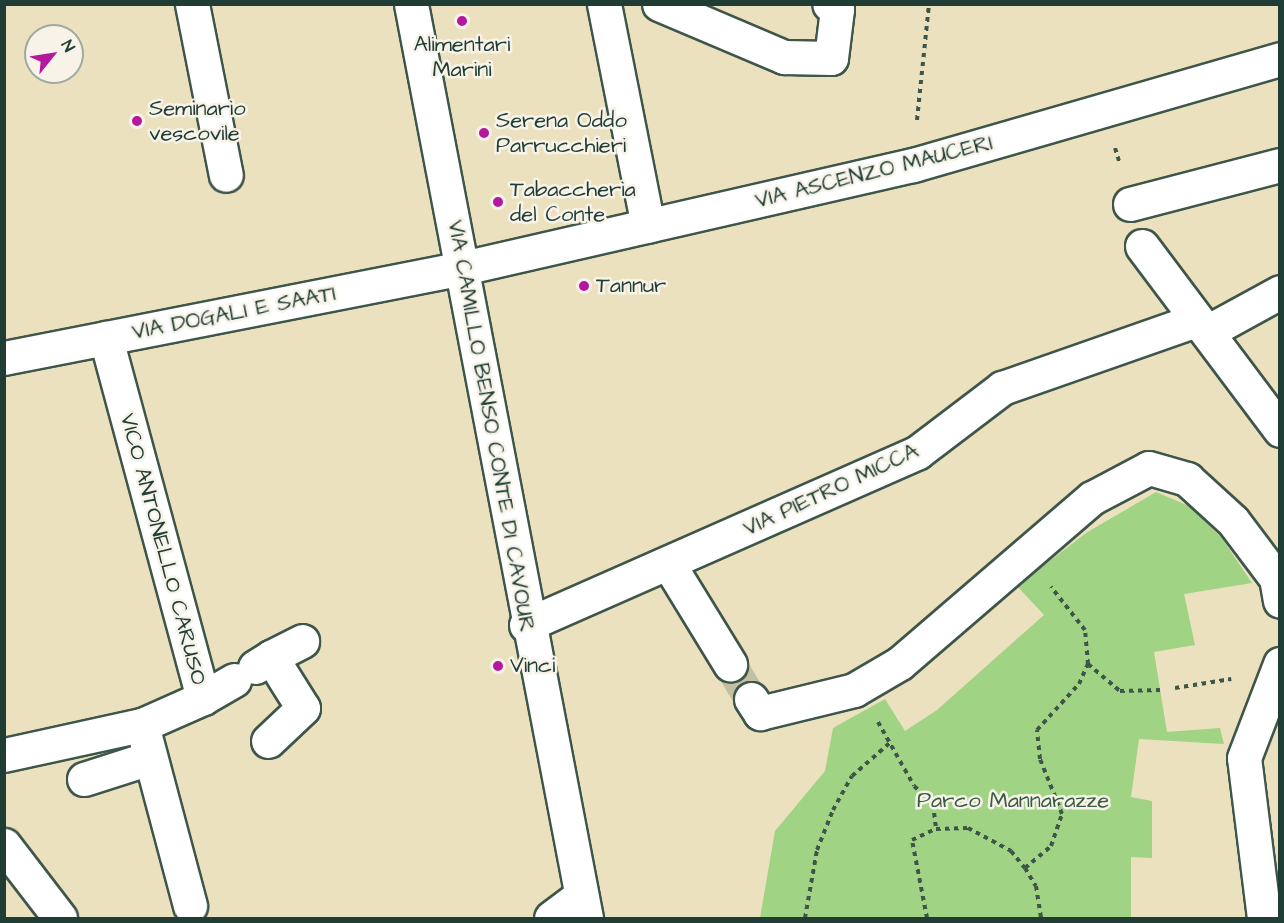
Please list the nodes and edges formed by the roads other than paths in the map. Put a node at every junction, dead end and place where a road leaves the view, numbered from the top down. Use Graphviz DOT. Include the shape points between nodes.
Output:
graph roads {
  1 [pos="192,4"];
  2 [pos="411,4"];
  3 [pos="604,4"];
  4 [pos="659,4"];
  5 [pos="829,4"];
  6 [pos="1280,59"];
  7 [pos="1280,165"];
  8 [pos="226,175"];
  9 [pos="1130,204"];
  10 [pos="648,225"];
  11 [pos="1142,246"];
  12 [pos="463,268"];
  13 [pos="1280,292"];
  14 [pos="1202,326"];
  15 [pos="106,338"];
  16 [pos="4,358"];
  17 [pos="1280,430"];
  18 [pos="668,563"];
  19 [pos="1280,601"];
  20 [pos="526,625"];
  21 [pos="302,641"];
  22 [pos="730,664"];
  23 [pos="1280,664"];
  24 [pos="253,668"];
  25 [pos="203,698"];
  26 [pos="751,699"];
  27 [pos="142,725"];
  28 [pos="268,741"];
  29 [pos="4,755"];
  30 [pos="150,758"];
  31 [pos="84,779"];
  32 [pos="4,845"];
  33 [pos="190,906"];
  34 [pos="583,907"];
  35 [pos="60,918"];
  36 [pos="551,918"];
  37 [pos="1264,918"];
  1 -- 8 [label="street"];
  2 -- 12 [label="street, VIA CAMILLO BENSO CONTE DI CAVOUR"];
  3 -- 10 [label="street"];
  4 -- 5 [label="street" via="784,57 831,58 837,9"];
  6 -- 10 [label="street, VIA ASCENZO MAUCERI" via="913,165"];
  7 -- 9 [label="street"];
  10 -- 12 [label="street, VIA ASCENZO MAUCERI"];
  11 -- 14 [label="street"];
  12 -- 15 [label="street, VIA DOGALI E SAATI"];
  12 -- 20 [label="street, VIA CAMILLO BENSO CONTE DI CAVOUR"];
  13 -- 14 [label="street, VIA PIETRO MICCA"];
  14 -- 17 [label="street"];
  14 -- 18 [label="street, VIA PIETRO MICCA" via="1002,388 918,452"];
  15 -- 16 [label="street, VIA DOGALI E SAATI"];
  15 -- 25 [label="street, VICO ANTONELLO CARUSO"];
  18 -- 20 [label="street, VIA PIETRO MICCA"];
  18 -- 22 [label="street"];
  19 -- 26 [label="street" via="1276,578 1233,521 1187,479 1149,468 1092,498 900,663 854,690 760,713"];
  20 -- 34 [label="street, VIA CAMILLO BENSO CONTE DI CAVOUR"];
  21 -- 24 [label="street"];
  23 -- 37 [label="street" via="1244,758"];
  24 -- 25 [label="street"];
  24 -- 28 [label="street" via="303,708"];
  25 -- 27 [label="street, VICO ANTONELLO CARUSO"];
  27 -- 29 [label="street, VICO ANTONELLO CARUSO"];
  27 -- 30 [label="street"];
  30 -- 31 [label="street"];
  30 -- 33 [label="street"];
  32 -- 35 [label="street"];
  34 -- 36 [label="street"];
}
